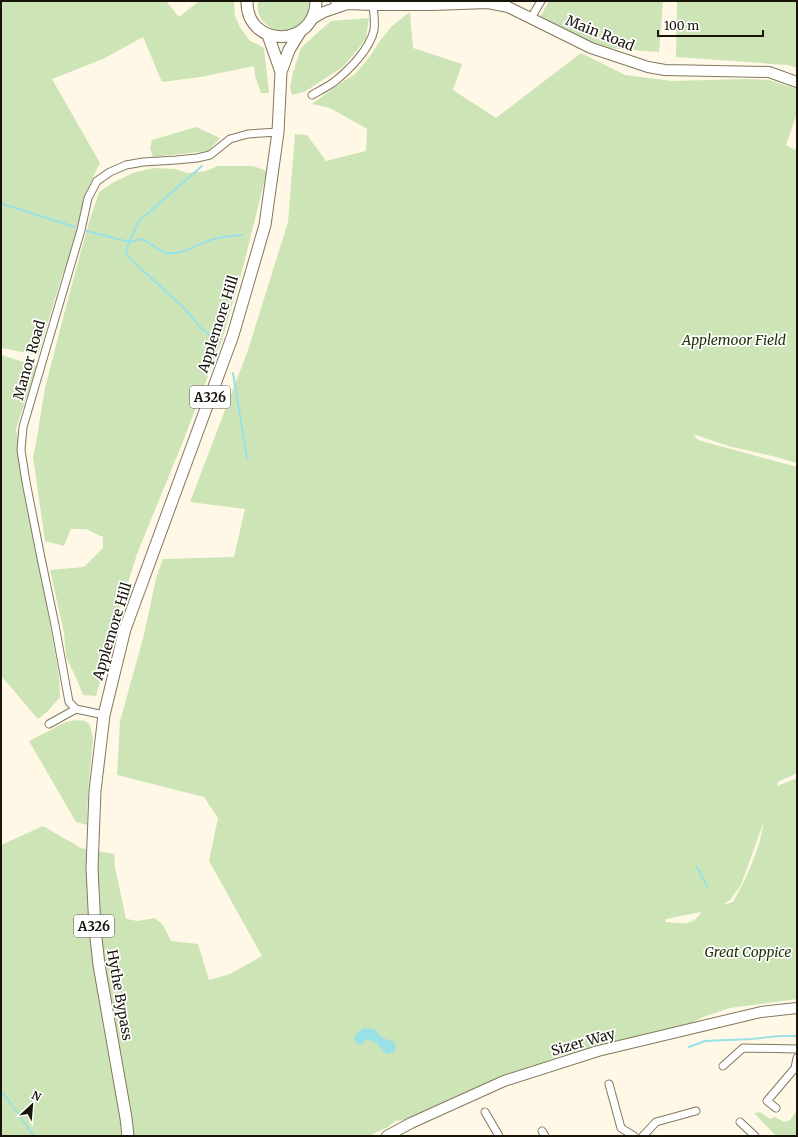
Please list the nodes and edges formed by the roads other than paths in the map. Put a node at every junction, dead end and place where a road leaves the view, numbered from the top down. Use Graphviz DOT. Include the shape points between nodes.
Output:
graph roads {
  1 [pos="247,1"];
  2 [pos="316,1"];
  3 [pos="336,1"];
  4 [pos="541,1"];
  5 [pos="395,3"];
  6 [pos="347,4"];
  7 [pos="373,5"];
  8 [pos="531,18"];
  9 [pos="312,19"];
  10 [pos="300,32"];
  11 [pos="268,35"];
  12 [pos="281,72"];
  13 [pos="797,82"];
  14 [pos="312,95"];
  15 [pos="278,132"];
  16 [pos="76,709"];
  17 [pos="104,715"];
  18 [pos="50,724"];
  19 [pos="797,1008"];
  20 [pos="797,1049"];
  21 [pos="797,1058"];
  22 [pos="723,1066"];
  23 [pos="609,1084"];
  24 [pos="776,1108"];
  25 [pos="696,1110"];
  26 [pos="485,1112"];
  27 [pos="740,1122"];
  28 [pos="128,1136"];
  29 [pos="387,1136"];
  30 [pos="499,1136"];
  31 [pos="634,1136"];
  32 [pos="643,1136"];
  33 [pos="755,1136"];
  1 -- 11 [label="main road" via="251,19"];
  2 -- 9 [label="main road"];
  3 -- 6 [label="street, Main Road"];
  4 -- 8 [label="street"];
  5 -- 7 [label="street, Main Road"];
  5 -- 8 [label="street, Main Road" via="488,3 508,7"];
  6 -- 7 [label="street, Main Road"];
  6 -- 9 [label="street, Main Road"];
  7 -- 14 [label="street" via="375,22 370,42 342,75"];
  8 -- 13 [label="street, Main Road" via="591,48 648,67 665,70 769,72"];
  9 -- 10 [label="main road, Applemore Hill"];
  10 -- 11 [label="main road" via="284,37"];
  10 -- 12 [label="main road, Applemore Hill / A326" via="289,50"];
  11 -- 12 [label="main road, Applemore Hill / A326"];
  12 -- 15 [label="main road, Applemore Hill / A326"];
  15 -- 16 [label="street, Manor Road" via="248,134 230,139 210,155 197,158 126,165 96,181 88,198 23,427 21,450 69,702"];
  15 -- 17 [label="main road, Applemore Hill / A326" via="264,225 233,335 125,629"];
  16 -- 17 [label="street"];
  16 -- 18 [label="street"];
  17 -- 28 [label="main road, Hythe Bypass / A326" via="95,791 92,868 95,929"];
  19 -- 29 [label="street, Sizer Way" via="761,1012 598,1051 504,1081"];
  20 -- 22 [label="street" via="743,1048"];
  21 -- 24 [label="street" via="795,1068 767,1101"];
  23 -- 31 [label="street" via="621,1128"];
  25 -- 32 [label="street" via="656,1122"];
  26 -- 30 [label="street"];
  27 -- 33 [label="street"];
}
